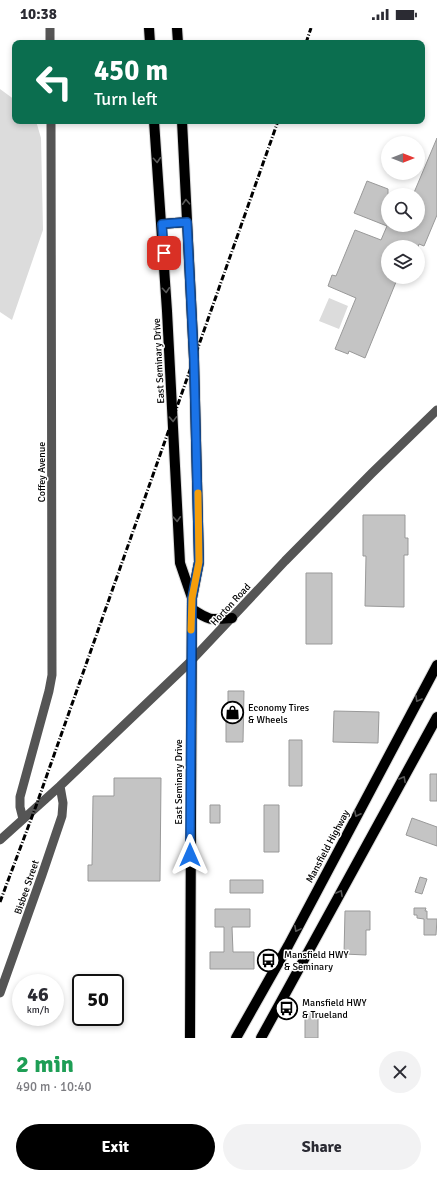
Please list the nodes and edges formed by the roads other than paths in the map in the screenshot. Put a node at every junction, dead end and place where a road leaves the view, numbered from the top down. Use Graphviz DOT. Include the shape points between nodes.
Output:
graph roads {
  1 [pos="50,28"];
  2 [pos="149,28"];
  3 [pos="177,28"];
  4 [pos="50,40"];
  5 [pos="150,40"];
  6 [pos="178,40"];
  7 [pos="51,124"];
  8 [pos="154,124"];
  9 [pos="182,124"];
  10 [pos="187,222"];
  11 [pos="162,224"];
  12 [pos="437,410"];
  13 [pos="192,598"];
  14 [pos="192,609"];
  15 [pos="232,618"];
  16 [pos="190,662"];
  17 [pos="437,665"];
  18 [pos="437,717"];
  19 [pos="60,786"];
  20 [pos="23,819"];
  21 [pos="0,840"];
  22 [pos="0,993"];
  23 [pos="190,1038"];
  24 [pos="236,1038"];
  25 [pos="260,1038"];
  1 -- 4 [label="street"];
  2 -- 5 [label="main road"];
  3 -- 6 [label="main road"];
  7 -- 20 [label="street, Coffey Avenue" via="52,675 20,797"];
  8 -- 11 [label="main road, East Seminary Drive, one-way"];
  10 -- 9 [label="main road, East Seminary Drive, one-way"];
  10 -- 11 [label="main road"];
  10 -- 13 [label="main road, East Seminary Drive" via="194,359 199,562"];
  11 -- 13 [label="main road, East Seminary Drive, one-way" via="180,563"];
  12 -- 15 [label="street, Horton Road" via="328,517"];
  13 -- 14 [label="main road, East Seminary Drive"];
  14 -- 15 [label="main road" via="212,620"];
  14 -- 16 [label="main road, East Seminary Drive"];
  15 -- 16 [label="street, Horton Road"];
  16 -- 19 [label="street, Horton Road"];
  16 -- 23 [label="main road, East Seminary Drive"];
  17 -- 24 [label="main road, Mansfield Highway, one-way" via="288,946"];
  25 -- 18 [label="main road, one-way"];
  19 -- 20 [label="street, Horton Road"];
  19 -- 22 [label="street, Bisbee Street" via="62,816"];
  20 -- 21 [label="street, Horton Road"];
}
